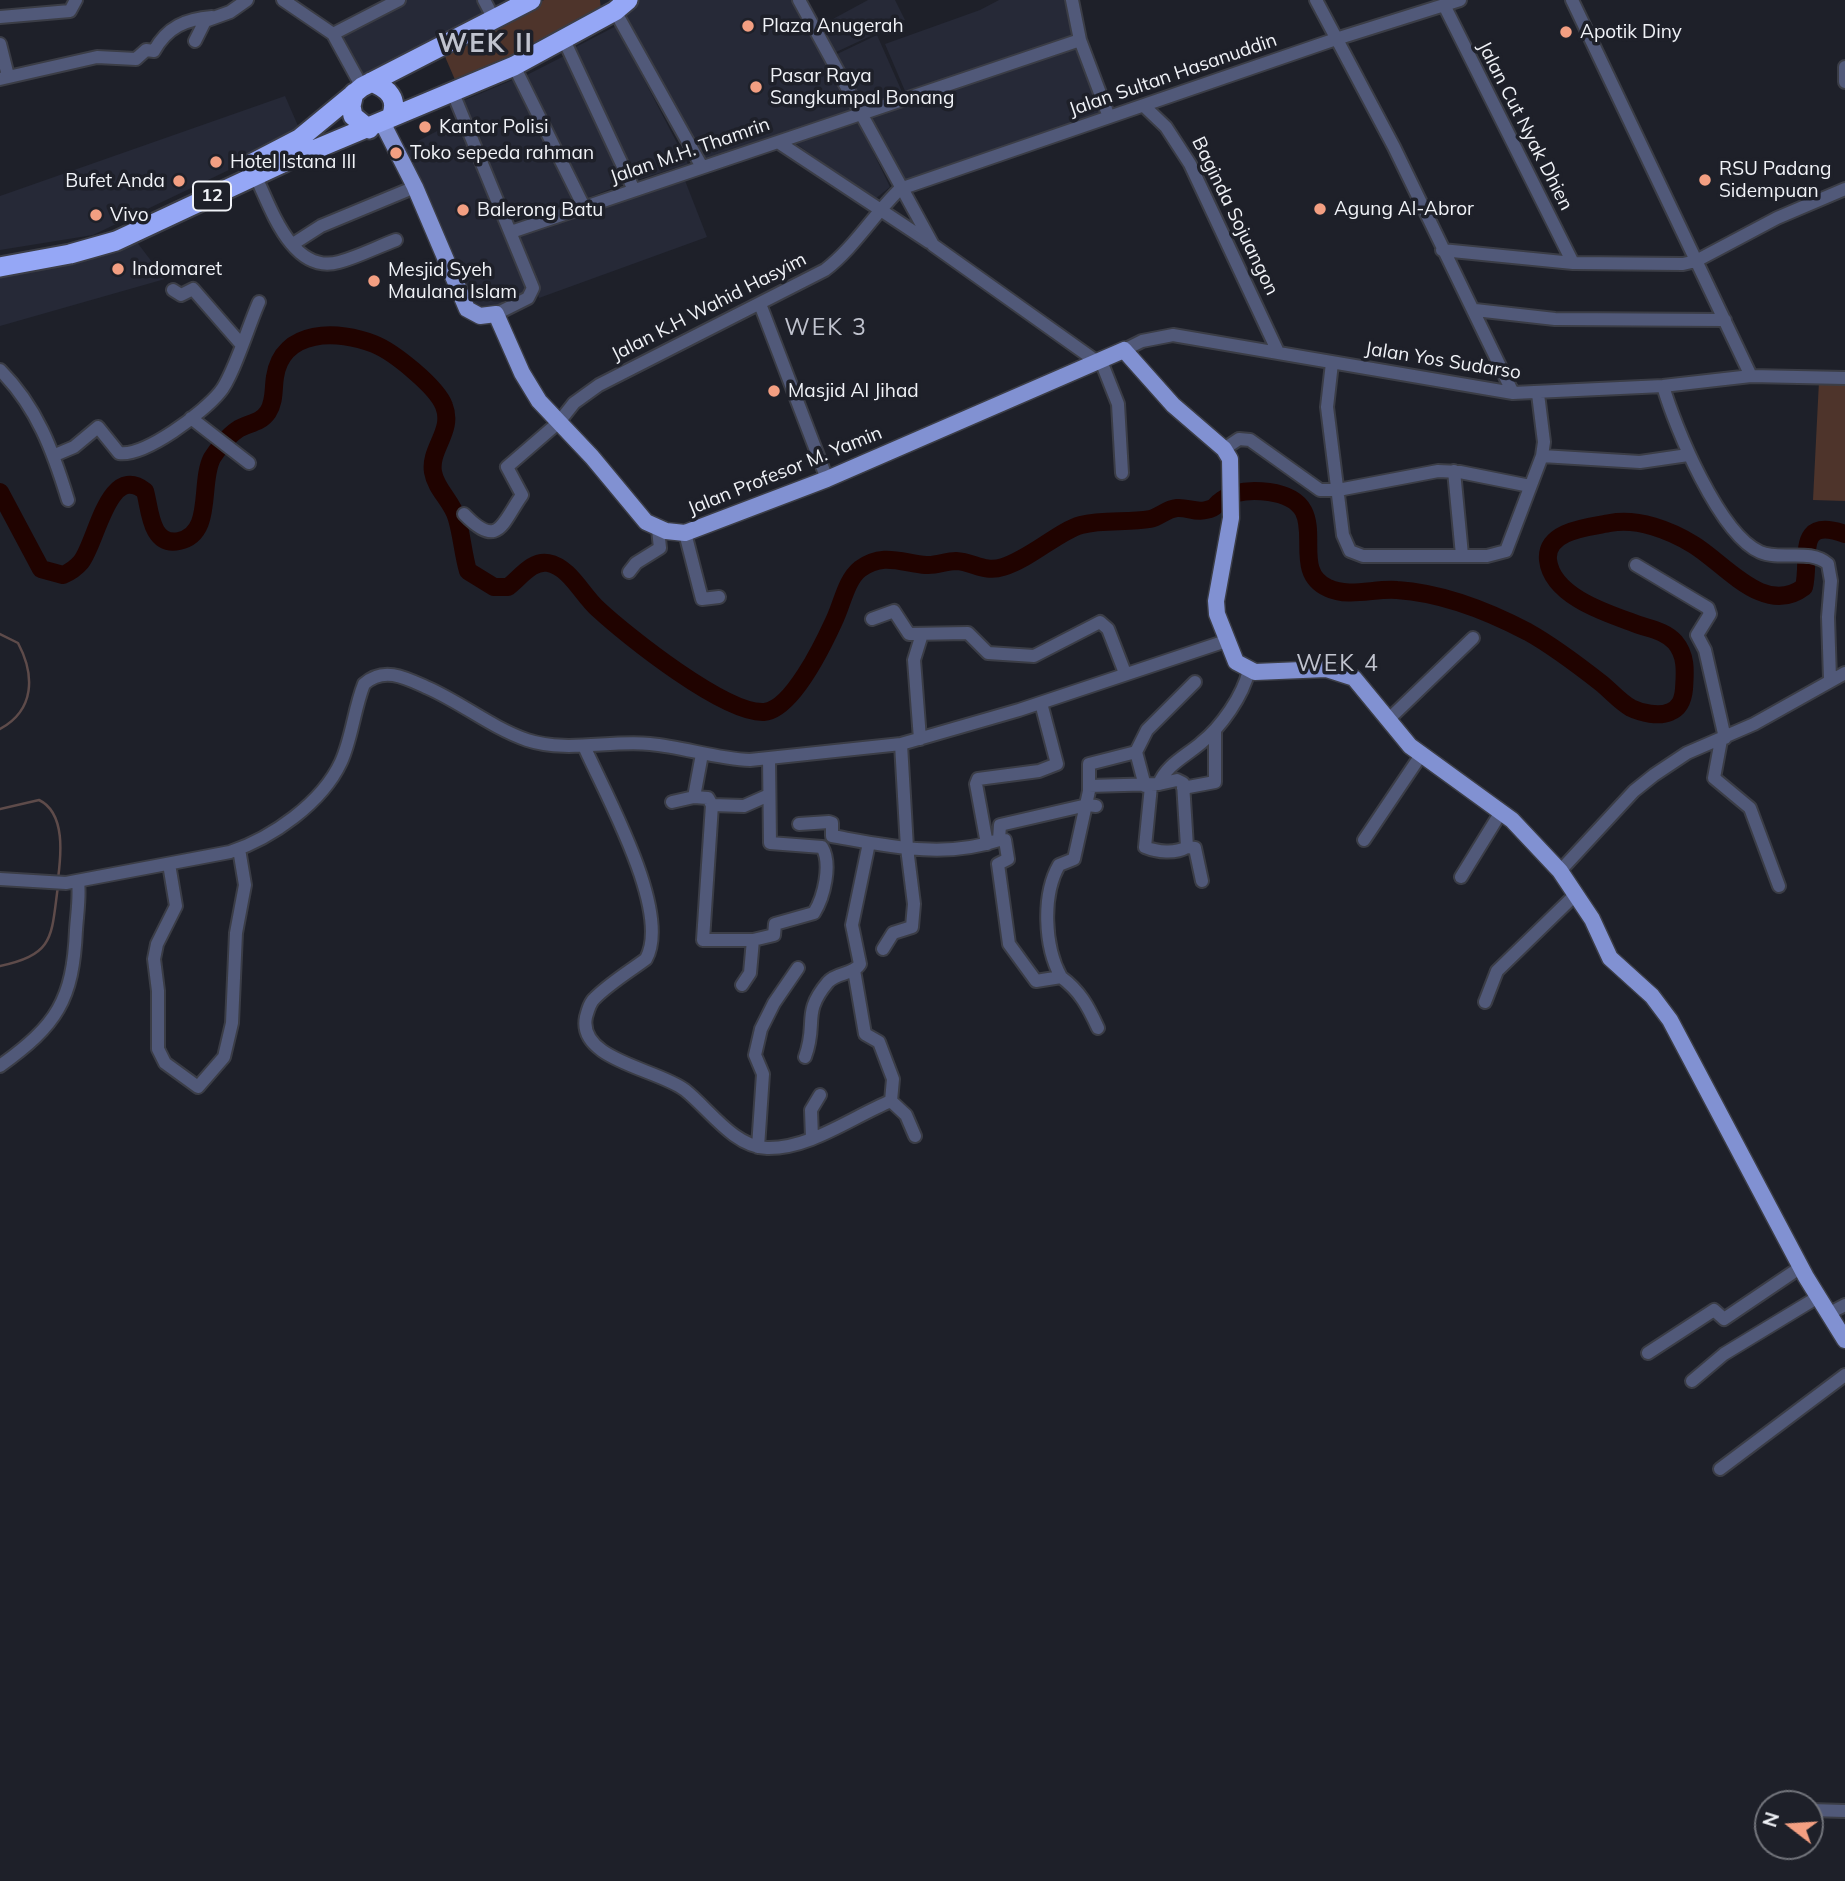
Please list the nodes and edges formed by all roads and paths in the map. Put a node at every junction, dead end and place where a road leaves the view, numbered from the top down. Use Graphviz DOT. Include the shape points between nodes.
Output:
graph roads {
  1 [pos="76,0"];
  2 [pos="247,0"];
  3 [pos="283,0"];
  4 [pos="400,0"];
  5 [pos="484,0"];
  6 [pos="531,0"];
  7 [pos="799,0"];
  8 [pos="1072,0"];
  9 [pos="1316,0"];
  10 [pos="1572,0"];
  11 [pos="1452,2"];
  12 [pos="621,6"];
  13 [pos="0,17"];
  14 [pos="212,17"];
  15 [pos="494,19"];
  16 [pos="334,34"];
  17 [pos="1336,39"];
  18 [pos="564,40"];
  19 [pos="1080,40"];
  20 [pos="195,41"];
  21 [pos="0,44"];
  22 [pos="514,66"];
  23 [pos="1845,67"];
  24 [pos="4,78"];
  25 [pos="1845,82"];
  26 [pos="363,88"];
  27 [pos="453,93"];
  28 [pos="1144,106"];
  29 [pos="862,113"];
  30 [pos="1109,117"];
  31 [pos="381,122"];
  32 [pos="778,142"];
  33 [pos="702,167"];
  34 [pos="255,175"];
  35 [pos="415,187"];
  36 [pos="1845,188"];
  37 [pos="900,189"];
  38 [pos="634,190"];
  39 [pos="584,207"];
  40 [pos="878,211"];
  41 [pos="511,232"];
  42 [pos="396,240"];
  43 [pos="293,244"];
  44 [pos="933,245"];
  45 [pos="1443,250"];
  46 [pos="0,255"];
  47 [pos="1696,261"];
  48 [pos="1573,263"];
  49 [pos="0,267"];
  50 [pos="173,290"];
  51 [pos="259,302"];
  52 [pos="760,304"];
  53 [pos="1475,310"];
  54 [pos="496,314"];
  55 [pos="1725,320"];
  56 [pos="241,344"];
  57 [pos="1124,350"];
  58 [pos="1278,352"];
  59 [pos="1095,362"];
  60 [pos="1332,363"];
  61 [pos="0,370"];
  62 [pos="1751,376"];
  63 [pos="1845,378"];
  64 [pos="1663,386"];
  65 [pos="1513,393"];
  66 [pos="1538,394"];
  67 [pos="191,418"];
  68 [pos="559,422"];
  69 [pos="55,455"];
  70 [pos="1688,455"];
  71 [pos="1228,456"];
  72 [pos="1542,456"];
  73 [pos="249,463"];
  74 [pos="1454,471"];
  75 [pos="1122,473"];
  76 [pos="827,479"];
  77 [pos="1530,486"];
  78 [pos="1338,490"];
  79 [pos="68,500"];
  80 [pos="464,514"];
  81 [pos="658,528"];
  82 [pos="685,533"];
  83 [pos="1462,555"];
  84 [pos="1636,565"];
  85 [pos="629,572"];
  86 [pos="719,597"];
  87 [pos="872,619"];
  88 [pos="922,634"];
  89 [pos="1474,638"];
  90 [pos="1226,641"];
  91 [pos="1249,670"];
  92 [pos="1125,673"];
  93 [pos="1845,673"];
  94 [pos="1830,679"];
  95 [pos="1195,682"];
  96 [pos="1041,703"];
  97 [pos="1388,720"];
  98 [pos="1215,730"];
  99 [pos="920,739"];
  100 [pos="1723,739"];
  101 [pos="901,744"];
  102 [pos="584,746"];
  103 [pos="1136,752"];
  104 [pos="702,754"];
  105 [pos="1421,755"];
  106 [pos="769,758"];
  107 [pos="1152,785"];
  108 [pos="1089,786"];
  109 [pos="1183,788"];
  110 [pos="769,796"];
  111 [pos="694,797"];
  112 [pos="672,802"];
  113 [pos="712,805"];
  114 [pos="1091,805"];
  115 [pos="1501,812"];
  116 [pos="799,824"];
  117 [pos="1364,840"];
  118 [pos="993,842"];
  119 [pos="869,843"];
  120 [pos="907,848"];
  121 [pos="1187,848"];
  122 [pos="239,849"];
  123 [pos="169,864"];
  124 [pos="1560,871"];
  125 [pos="1461,877"];
  126 [pos="0,879"];
  127 [pos="1202,881"];
  128 [pos="72,882"];
  129 [pos="1779,886"];
  130 [pos="1576,894"];
  131 [pos="753,940"];
  132 [pos="883,949"];
  133 [pos="798,968"];
  134 [pos="855,970"];
  135 [pos="1061,976"];
  136 [pos="742,985"];
  137 [pos="1485,1002"];
  138 [pos="1098,1027"];
  139 [pos="805,1058"];
  140 [pos="0,1066"];
  141 [pos="820,1095"];
  142 [pos="891,1101"];
  143 [pos="915,1136"];
  144 [pos="812,1138"];
  145 [pos="758,1147"];
  146 [pos="1801,1267"];
  147 [pos="1818,1297"];
  148 [pos="1845,1305"];
  149 [pos="1828,1314"];
  150 [pos="1845,1340"];
  151 [pos="1647,1353"];
  152 [pos="1845,1375"];
  153 [pos="1692,1381"];
  154 [pos="1720,1469"];
  155 [pos="1824,1811"];
  156 [pos="1845,1811"];
  1 -- 13 [label="street" via="70,11"];
  2 -- 14 [label="street"];
  3 -- 16 [label="street"];
  4 -- 16 [label="street"];
  5 -- 15 [label="street"];
  6 -- 15 [label="highway, 12"];
  7 -- 29 [label="street"];
  8 -- 19 [label="street"];
  9 -- 17 [label="street"];
  10 -- 47 [label="street"];
  11 -- 17 [label="street, Jalan Sultan Hasanuddin"];
  11 -- 48 [label="street, Jalan Cut Nyak Dhien"];
  12 -- 18 [label="highway, 12"];
  12 -- 33 [label="street"];
  14 -- 20 [label="street"];
  14 -- 24 [label="street" via="190,19 171,28 154,51 148,49 136,59 97,57"];
  15 -- 26 [label="highway, 12"];
  16 -- 26 [label="street"];
  17 -- 28 [label="street, Jalan Sultan Hasanuddin"];
  17 -- 45 [label="street"];
  18 -- 22 [label="highway, 12"];
  18 -- 38 [label="street"];
  19 -- 29 [label="street, Jalan M.H. Thamrin"];
  19 -- 30 [label="street"];
  21 -- 24 [label="street"];
  22 -- 27 [label="highway, 12"];
  22 -- 39 [label="street"];
  23 -- 25 [label="street"];
  26 -- 31 [label="highway" via="385,88 391,96 394,106"];
  26 -- 31 [label="highway" via="351,106 353,116 361,126"];
  26 -- 46 [label="highway, 12" via="299,139 124,227"];
  27 -- 31 [label="highway, 12"];
  27 -- 41 [label="street"];
  28 -- 30 [label="street, Jalan Sultan Hasanuddin"];
  28 -- 58 [label="street, Baginda Sojuangon" via="1167,127 1190,164"];
  29 -- 32 [label="street, Jalan M.H. Thamrin"];
  29 -- 37 [label="street"];
  30 -- 37 [label="street, Jalan Sultan Hasanuddin"];
  31 -- 34 [label="highway, 12"];
  31 -- 35 [label="main road"];
  32 -- 33 [label="street, Jalan M.H. Thamrin"];
  32 -- 40 [label="street"];
  33 -- 38 [label="street, Jalan M.H. Thamrin"];
  34 -- 43 [label="street"];
  34 -- 49 [label="highway, 12" via="107,245"];
  35 -- 43 [label="street" via="321,226"];
  35 -- 54 [label="main road" via="467,309 480,316"];
  36 -- 47 [label="street"];
  37 -- 40 [label="street, Jalan K.H Wahid Hasyim"];
  37 -- 44 [label="street"];
  38 -- 39 [label="street, Jalan M.H. Thamrin"];
  39 -- 41 [label="street, Jalan M.H. Thamrin"];
  40 -- 44 [label="street"];
  40 -- 52 [label="street, Jalan K.H Wahid Hasyim" via="837,261"];
  41 -- 54 [label="street" via="533,291"];
  42 -- 43 [label="street" via="328,264 307,260"];
  44 -- 59 [label="street"];
  45 -- 48 [label="street"];
  45 -- 53 [label="street"];
  47 -- 48 [label="street"];
  47 -- 55 [label="street"];
  50 -- 56 [label="street" via="181,295 192,289"];
  51 -- 56 [label="street"];
  52 -- 68 [label="street, Jalan K.H Wahid Hasyim" via="623,370 586,393"];
  52 -- 76 [label="street"];
  53 -- 55 [label="street" via="1555,319"];
  53 -- 65 [label="street"];
  54 -- 68 [label="main road, Jalan Profesor M. Yamin" via="528,385"];
  55 -- 62 [label="street"];
  56 -- 67 [label="street" via="222,391"];
  57 -- 58 [label="street, Jalan Yos Sudarso" via="1173,335"];
  57 -- 59 [label="main road, Jalan Profesor M. Yamin"];
  57 -- 71 [label="main road" via="1173,405"];
  58 -- 60 [label="street, Jalan Yos Sudarso"];
  59 -- 75 [label="street" via="1103,366 1117,400"];
  59 -- 76 [label="main road, Jalan Profesor M. Yamin"];
  60 -- 65 [label="street, Jalan Yos Sudarso"];
  60 -- 78 [label="street" via="1326,400"];
  61 -- 69 [label="street" via="29,403"];
  62 -- 63 [label="street, Jalan Yos Sudarso"];
  62 -- 64 [label="street, Jalan Yos Sudarso"];
  64 -- 66 [label="street, Jalan Yos Sudarso"];
  64 -- 70 [label="street"];
  65 -- 66 [label="street, Jalan Yos Sudarso"];
  66 -- 72 [label="street"];
  67 -- 69 [label="street" via="132,453 119,453 98,427 74,447"];
  67 -- 73 [label="street"];
  68 -- 80 [label="street, Jalan K.H Wahid Hasyim" via="507,467 522,495 508,522 485,532"];
  68 -- 81 [label="main road, Jalan Profesor M. Yamin" via="641,517"];
  69 -- 79 [label="street"];
  70 -- 72 [label="street" via="1640,462"];
  70 -- 94 [label="street" via="1741,536 1761,553 1826,562 1831,573"];
  71 -- 78 [label="street" via="1239,439 1250,440 1315,487"];
  71 -- 90 [label="main road" via="1231,518 1216,601"];
  72 -- 77 [label="street"];
  74 -- 77 [label="street"];
  74 -- 78 [label="street" via="1413,474"];
  74 -- 83 [label="street"];
  76 -- 82 [label="main road, Jalan Profesor M. Yamin"];
  77 -- 83 [label="street" via="1506,551"];
  78 -- 83 [label="street" via="1343,535 1352,553"];
  81 -- 82 [label="main road, Jalan Profesor M. Yamin"];
  81 -- 85 [label="street" via="660,548"];
  82 -- 86 [label="street" via="702,599"];
  84 -- 100 [label="street" via="1708,608 1709,615 1697,635 1705,650"];
  87 -- 88 [label="street" via="894,611 907,633"];
  88 -- 92 [label="street" via="968,633 988,653 1034,656 1100,622 1108,629"];
  88 -- 99 [label="street" via="914,660"];
  89 -- 97 [label="street"];
  90 -- 91 [label="main road" via="1236,662"];
  90 -- 92 [label="street"];
  91 -- 97 [label="main road" via="1343,673 1363,686"];
  91 -- 98 [label="street"];
  92 -- 96 [label="street"];
  93 -- 94 [label="street"];
  94 -- 100 [label="street"];
  95 -- 103 [label="street" via="1147,730"];
  96 -- 99 [label="street"];
  96 -- 118 [label="street" via="1057,764 1039,771 978,779"];
  97 -- 105 [label="main road"];
  98 -- 107 [label="street"];
  98 -- 109 [label="street" via="1215,782"];
  99 -- 101 [label="street"];
  100 -- 124 [label="street" via="1687,753 1634,791"];
  100 -- 129 [label="street" via="1714,778 1750,808"];
  101 -- 106 [label="street"];
  101 -- 120 [label="street"];
  102 -- 104 [label="street" via="648,743"];
  102 -- 122 [label="street" via="526,739 400,676 373,676 364,684 342,761 330,780 290,820"];
  102 -- 145 [label="street" via="640,870 654,928 646,959 593,999 584,1026 588,1039 598,1049 684,1089 733,1133"];
  103 -- 107 [label="street"];
  103 -- 108 [label="street" via="1091,762"];
  104 -- 106 [label="street" via="728,760"];
  104 -- 111 [label="street"];
  105 -- 115 [label="main road"];
  105 -- 117 [label="street"];
  106 -- 110 [label="street"];
  107 -- 108 [label="street"];
  107 -- 109 [label="street" via="1181,780"];
  107 -- 121 [label="street" via="1144,847"];
  108 -- 114 [label="street"];
  109 -- 121 [label="street"];
  110 -- 113 [label="street" via="744,806"];
  110 -- 131 [label="street" via="770,843 822,847 826,870 814,913 775,923 774,935"];
  111 -- 112 [label="street"];
  111 -- 113 [label="street" via="708,798"];
  113 -- 131 [label="street" via="703,940"];
  114 -- 118 [label="street" via="998,826"];
  114 -- 135 [label="street" via="1074,859 1059,864 1049,886 1050,953"];
  115 -- 124 [label="main road"];
  115 -- 125 [label="street"];
  116 -- 119 [label="street" via="829,822 832,836"];
  118 -- 120 [label="street" via="955,850"];
  118 -- 135 [label="street" via="1005,840 1008,859 998,864 1009,944 1036,981"];
  119 -- 120 [label="street"];
  119 -- 134 [label="street" via="852,925 860,959"];
  120 -- 132 [label="street" via="912,927 892,933"];
  121 -- 127 [label="street" via="1195,848"];
  122 -- 123 [label="street"];
  122 -- 123 [label="street" via="244,885 236,933 232,1023 224,1057 198,1087 165,1063 158,1049 154,959 177,900"];
  123 -- 128 [label="street"];
  124 -- 130 [label="main road"];
  126 -- 128 [label="street"];
  128 -- 140 [label="street" via="76,952 65,999 37,1037"];
  130 -- 137 [label="street" via="1497,971"];
  130 -- 146 [label="main road" via="1609,958 1652,996 1670,1020"];
  131 -- 136 [label="street" via="751,968"];
  133 -- 145 [label="street" via="761,1029 755,1055 763,1074"];
  134 -- 139 [label="street" via="834,976 813,1000 813,1035"];
  134 -- 142 [label="street" via="865,1034 880,1043 893,1079"];
  135 -- 138 [label="street" via="1084,998"];
  141 -- 144 [label="street" via="811,1110"];
  142 -- 143 [label="street" via="906,1115"];
  142 -- 144 [label="street"];
  144 -- 145 [label="street" via="795,1145"];
  146 -- 147 [label="main road"];
  146 -- 151 [label="street" via="1724,1319 1714,1310"];
  147 -- 149 [label="main road"];
  147 -- 153 [label="street" via="1724,1354"];
  148 -- 149 [label="street"];
  149 -- 150 [label="main road"];
  152 -- 154 [label="street"];
  155 -- 156 [label="street"];
}
